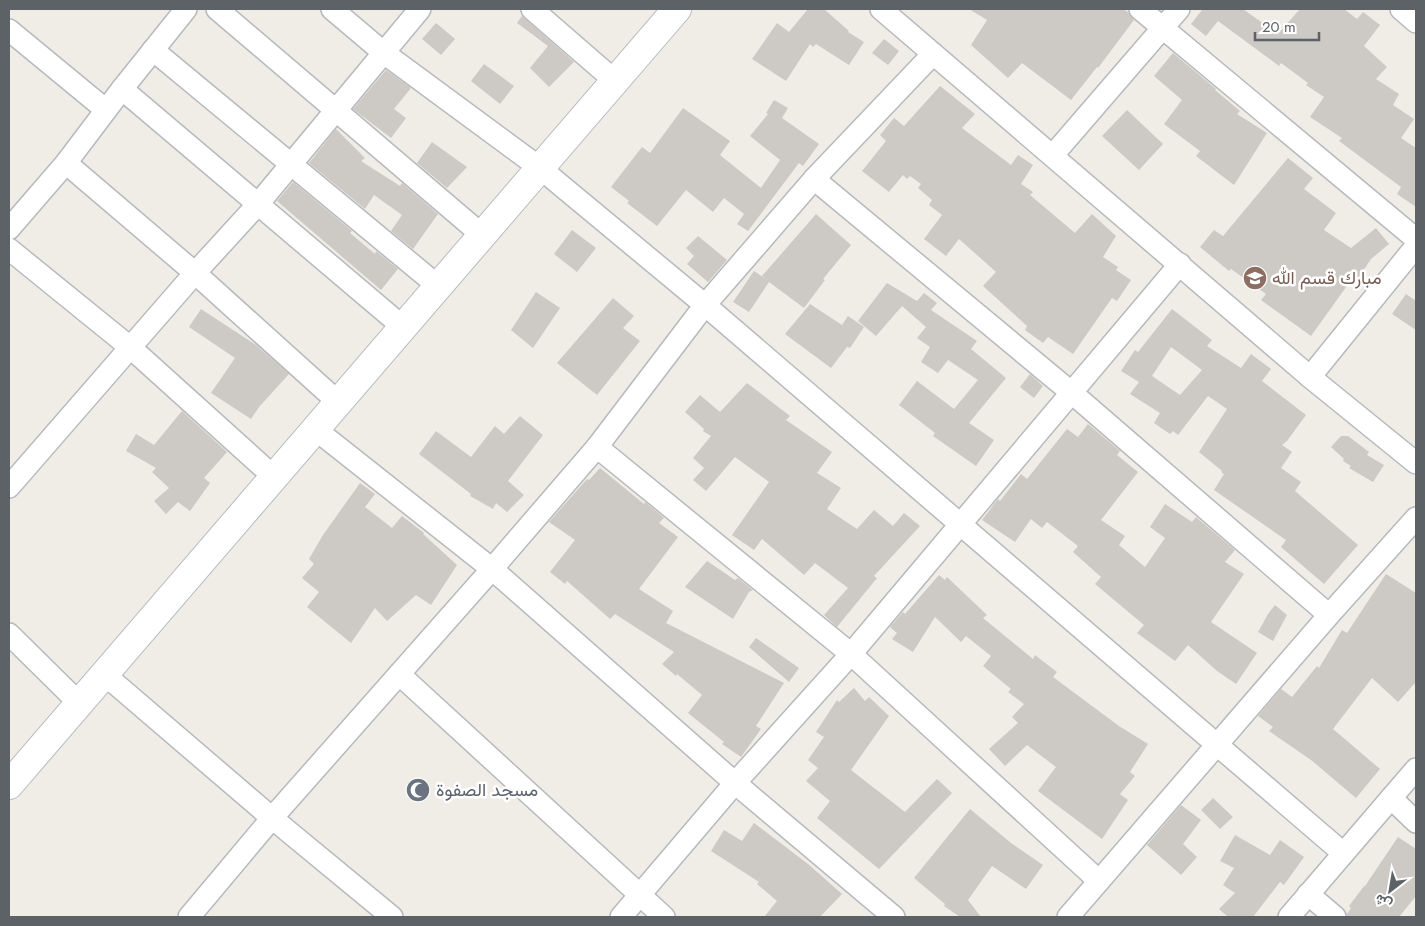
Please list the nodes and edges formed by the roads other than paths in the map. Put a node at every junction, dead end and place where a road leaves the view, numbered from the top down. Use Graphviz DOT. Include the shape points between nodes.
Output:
graph roads {
  1 [pos="186,9"];
  2 [pos="217,9"];
  3 [pos="332,9"];
  4 [pos="420,9"];
  5 [pos="532,9"];
  6 [pos="677,9"];
  7 [pos="881,9"];
  8 [pos="1140,9"];
  9 [pos="1179,9"];
  10 [pos="1401,9"];
  11 [pos="1416,22"];
  12 [pos="1162,28"];
  13 [pos="9,30"];
  14 [pos="153,50"];
  15 [pos="384,53"];
  16 [pos="932,54"];
  17 [pos="615,80"];
  18 [pos="122,89"];
  19 [pos="106,110"];
  20 [pos="336,111"];
  21 [pos="1053,156"];
  22 [pos="66,163"];
  23 [pos="291,164"];
  24 [pos="540,168"];
  25 [pos="814,179"];
  26 [pos="258,204"];
  27 [pos="9,228"];
  28 [pos="482,235"];
  29 [pos="1416,239"];
  30 [pos="1416,246"];
  31 [pos="9,249"];
  32 [pos="1180,264"];
  33 [pos="195,273"];
  34 [pos="438,286"];
  35 [pos="705,305"];
  36 [pos="403,327"];
  37 [pos="131,348"];
  38 [pos="1310,377"];
  39 [pos="1072,393"];
  40 [pos="338,402"];
  41 [pos="315,429"];
  42 [pos="597,447"];
  43 [pos="1416,463"];
  44 [pos="274,477"];
  45 [pos="9,487"];
  46 [pos="1416,518"];
  47 [pos="962,525"];
  48 [pos="492,570"];
  49 [pos="1329,615"];
  50 [pos="9,634"];
  51 [pos="851,654"];
  52 [pos="104,674"];
  53 [pos="399,674"];
  54 [pos="79,703"];
  55 [pos="1218,746"];
  56 [pos="1416,769"];
  57 [pos="9,784"];
  58 [pos="735,784"];
  59 [pos="1391,798"];
  60 [pos="272,818"];
  61 [pos="1416,822"];
  62 [pos="1343,853"];
  63 [pos="1099,881"];
  64 [pos="1308,894"];
  65 [pos="640,895"];
  66 [pos="190,917"];
  67 [pos="392,917"];
  68 [pos="621,917"];
  69 [pos="664,917"];
  70 [pos="894,917"];
  71 [pos="1068,917"];
  72 [pos="1289,917"];
  73 [pos="1335,917"];
  1 -- 14 [label="street"];
  2 -- 20 [label="street"];
  3 -- 15 [label="street"];
  4 -- 15 [label="street"];
  5 -- 17 [label="street"];
  6 -- 17 [label="street"];
  7 -- 16 [label="street"];
  8 -- 12 [label="street"];
  9 -- 12 [label="street"];
  10 -- 11 [label="street"];
  12 -- 21 [label="street"];
  12 -- 29 [label="street"];
  13 -- 19 [label="street"];
  14 -- 18 [label="street"];
  14 -- 23 [label="street"];
  15 -- 20 [label="street"];
  15 -- 24 [label="street"];
  16 -- 21 [label="street"];
  16 -- 25 [label="street"];
  17 -- 24 [label="street"];
  18 -- 19 [label="street"];
  18 -- 26 [label="street"];
  19 -- 22 [label="street"];
  20 -- 23 [label="street"];
  20 -- 28 [label="street"];
  21 -- 32 [label="street"];
  22 -- 27 [label="street"];
  22 -- 33 [label="street"];
  23 -- 26 [label="street"];
  23 -- 34 [label="street"];
  24 -- 28 [label="street"];
  24 -- 35 [label="street"];
  25 -- 35 [label="street"];
  25 -- 39 [label="street"];
  26 -- 33 [label="street"];
  26 -- 36 [label="street"];
  28 -- 34 [label="street"];
  30 -- 38 [label="street"];
  31 -- 37 [label="street"];
  32 -- 38 [label="street"];
  32 -- 39 [label="street"];
  33 -- 37 [label="street"];
  33 -- 40 [label="street"];
  34 -- 36 [label="street"];
  35 -- 42 [label="street"];
  35 -- 47 [label="street"];
  36 -- 40 [label="street"];
  37 -- 44 [label="street"];
  37 -- 45 [label="street"];
  38 -- 43 [label="street"];
  39 -- 47 [label="street"];
  39 -- 49 [label="street"];
  40 -- 41 [label="street"];
  41 -- 44 [label="street"];
  41 -- 48 [label="street"];
  42 -- 48 [label="street"];
  42 -- 51 [label="street"];
  44 -- 52 [label="street"];
  46 -- 49 [label="street"];
  47 -- 51 [label="street"];
  47 -- 55 [label="street"];
  48 -- 53 [label="street"];
  48 -- 58 [label="street"];
  49 -- 55 [label="street"];
  50 -- 54 [label="street"];
  51 -- 58 [label="street"];
  51 -- 63 [label="street"];
  52 -- 54 [label="street"];
  52 -- 60 [label="street"];
  53 -- 60 [label="street"];
  53 -- 65 [label="street"];
  54 -- 57 [label="street"];
  55 -- 62 [label="street"];
  55 -- 63 [label="street"];
  56 -- 59 [label="street"];
  58 -- 65 [label="street"];
  58 -- 70 [label="street"];
  59 -- 61 [label="street"];
  59 -- 62 [label="street"];
  60 -- 66 [label="street"];
  60 -- 67 [label="street"];
  62 -- 64 [label="street"];
  63 -- 71 [label="street"];
  64 -- 72 [label="street"];
  64 -- 73 [label="street"];
  65 -- 68 [label="street"];
  65 -- 69 [label="street"];
}
